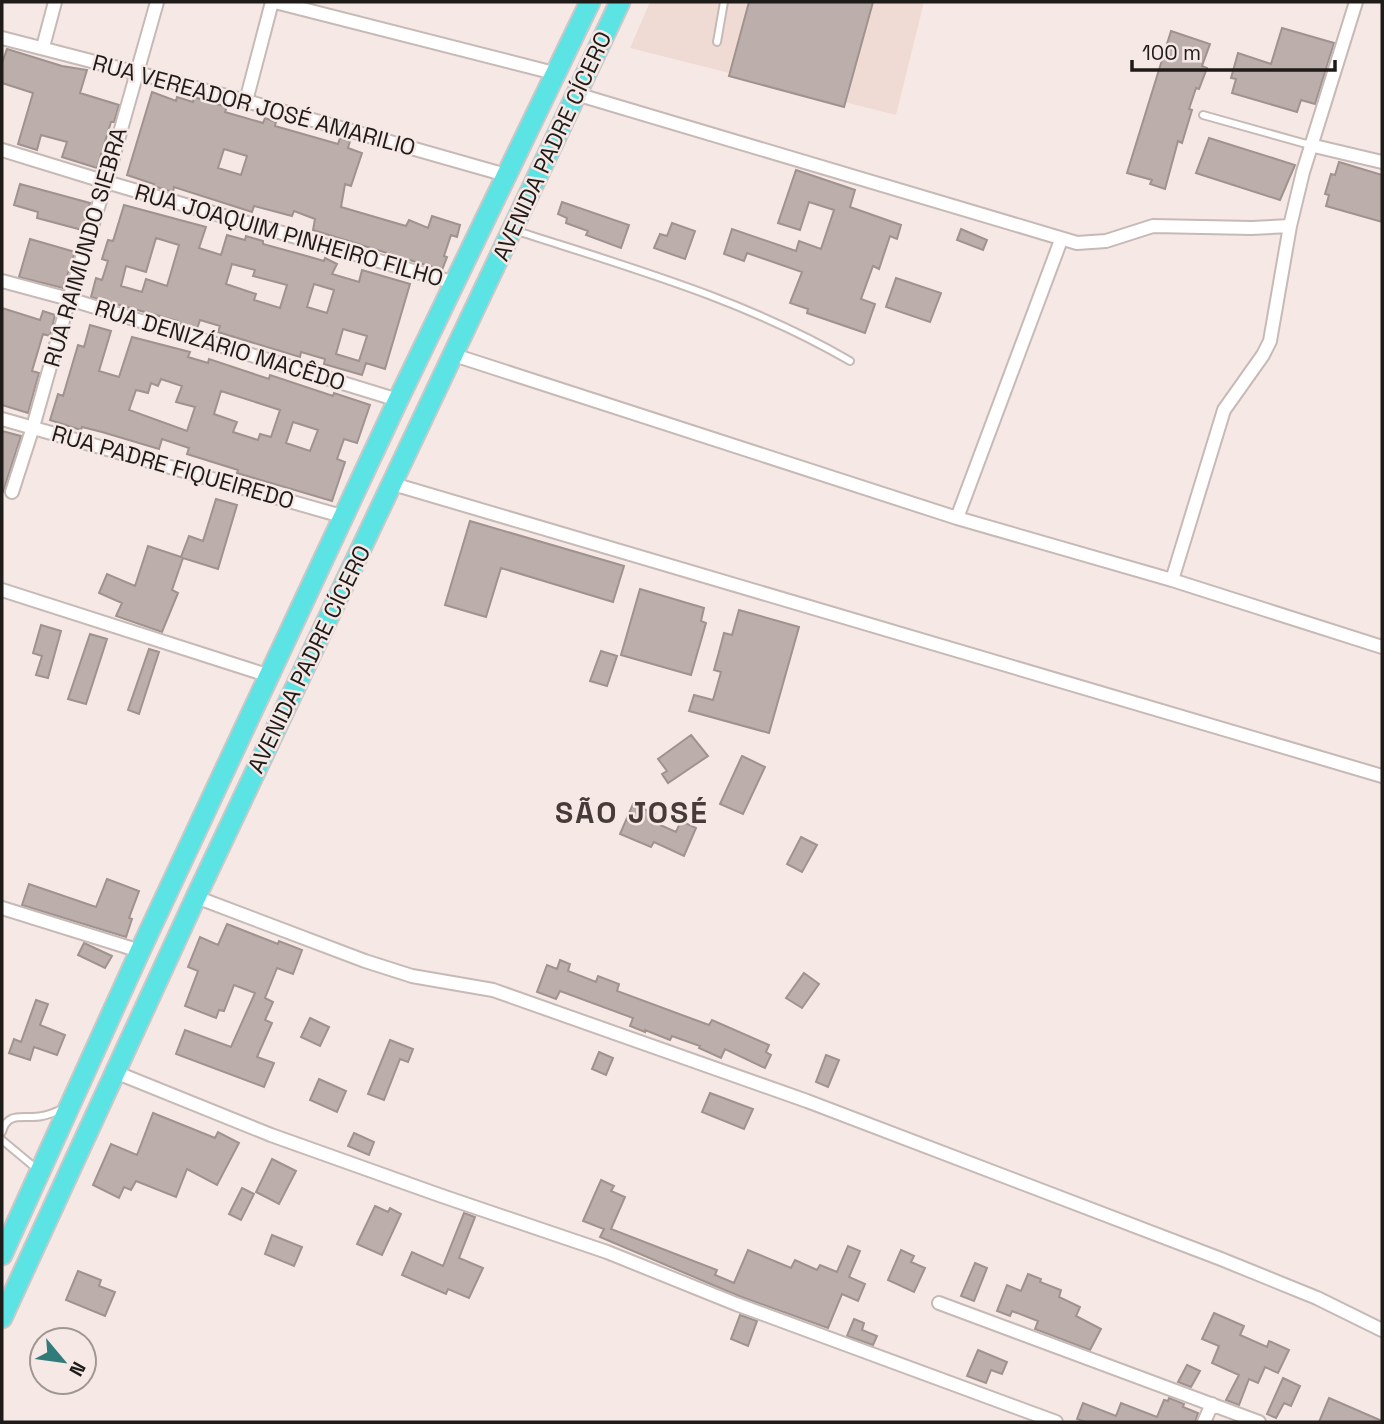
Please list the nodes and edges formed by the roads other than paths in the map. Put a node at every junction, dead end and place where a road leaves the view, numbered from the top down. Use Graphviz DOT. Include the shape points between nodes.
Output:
graph roads {
  1 [pos="55,2"];
  2 [pos="158,2"];
  3 [pos="273,2"];
  4 [pos="590,2"];
  5 [pos="620,2"];
  6 [pos="723,2"];
  7 [pos="1356,2"];
  8 [pos="2,38"];
  9 [pos="717,43"];
  10 [pos="43,47"];
  11 [pos="136,72"];
  12 [pos="554,73"];
  13 [pos="576,94"];
  14 [pos="246,101"];
  15 [pos="1203,116"];
  16 [pos="1310,145"];
  17 [pos="2,150"];
  18 [pos="1382,162"];
  19 [pos="506,176"];
  20 [pos="106,182"];
  21 [pos="1290,226"];
  22 [pos="512,230"];
  23 [pos="1061,240"];
  24 [pos="2,281"];
  25 [pos="455,283"];
  26 [pos="69,299"];
  27 [pos="454,355"];
  28 [pos="850,360"];
  29 [pos="398,400"];
  30 [pos="2,419"];
  31 [pos="33,427"];
  32 [pos="393,484"];
  33 [pos="12,492"];
  34 [pos="345,517"];
  35 [pos="957,518"];
  36 [pos="1172,580"];
  37 [pos="2,590"];
  38 [pos="1382,647"];
  39 [pos="270,676"];
  40 [pos="1382,776"];
  41 [pos="196,897"];
  42 [pos="2,908"];
  43 [pos="140,951"];
  44 [pos="115,1072"];
  45 [pos="70,1107"];
  46 [pos="2,1132"];
  47 [pos="2,1140"];
  48 [pos="39,1172"];
  49 [pos="2,1255"];
  50 [pos="939,1303"];
  51 [pos="2,1318"];
  52 [pos="1382,1330"];
  53 [pos="1212,1404"];
  54 [pos="1056,1422"];
  55 [pos="1204,1422"];
  56 [pos="1259,1422"];
  1 -- 10 [label="street"];
  2 -- 11 [label="street, RUA RAIMUNDO SIEBRA"];
  3 -- 12 [label="street"];
  3 -- 14 [label="street"];
  4 -- 12 [label="highway, AVENIDA PADRE CÍCERO"];
  5 -- 13 [label="highway, AVENIDA PADRE CÍCERO"];
  6 -- 9 [label="lane"];
  7 -- 16 [label="street"];
  8 -- 10 [label="street, RUA VEREADOR JOSÉ AMARILIO"];
  10 -- 11 [label="street, RUA VEREADOR JOSÉ AMARILIO"];
  11 -- 14 [label="street, RUA VEREADOR JOSÉ AMARILIO"];
  11 -- 20 [label="street, RUA RAIMUNDO SIEBRA"];
  12 -- 19 [label="highway, AVENIDA PADRE CÍCERO"];
  13 -- 22 [label="highway, AVENIDA PADRE CÍCERO"];
  13 -- 23 [label="street"];
  14 -- 19 [label="street, RUA VEREADOR JOSÉ AMARILIO"];
  15 -- 16 [label="lane"];
  16 -- 18 [label="street"];
  16 -- 21 [label="street"];
  17 -- 20 [label="street, RUA JOAQUIM PINHEIRO FILHO"];
  19 -- 25 [label="highway, AVENIDA PADRE CÍCERO"];
  20 -- 25 [label="street, RUA JOAQUIM PINHEIRO FILHO"];
  20 -- 26 [label="street, RUA RAIMUNDO SIEBRA"];
  21 -- 23 [label="street" via="1153,226 1092,243"];
  21 -- 36 [label="street" via="1270,341 1224,410"];
  22 -- 27 [label="highway, AVENIDA PADRE CÍCERO"];
  22 -- 28 [label="lane" via="733,304 808,336"];
  23 -- 35 [label="street"];
  24 -- 26 [label="street, RUA DENIZÁRIO MACÊDO"];
  25 -- 29 [label="highway, AVENIDA PADRE CÍCERO"];
  26 -- 29 [label="street, RUA DENIZÁRIO MACÊDO"];
  26 -- 31 [label="street, RUA RAIMUNDO SIEBRA"];
  27 -- 32 [label="highway, AVENIDA PADRE CÍCERO"];
  27 -- 35 [label="street"];
  29 -- 34 [label="highway, AVENIDA PADRE CÍCERO"];
  30 -- 31 [label="street, RUA PADRE FIQUEIREDO"];
  31 -- 33 [label="street, RUA RAIMUNDO SIEBRA"];
  31 -- 34 [label="street, RUA PADRE FIQUEIREDO"];
  32 -- 40 [label="street"];
  32 -- 41 [label="highway, AVENIDA PADRE CÍCERO"];
  34 -- 39 [label="highway, AVENIDA PADRE CÍCERO"];
  35 -- 36 [label="street"];
  36 -- 38 [label="street"];
  37 -- 39 [label="street"];
  39 -- 43 [label="highway, AVENIDA PADRE CÍCERO"];
  41 -- 44 [label="highway, AVENIDA PADRE CÍCERO"];
  41 -- 52 [label="street" via="365,961 412,976 494,990 807,1101 1245,1269"];
  42 -- 43 [label="street"];
  43 -- 45 [label="highway, AVENIDA PADRE CÍCERO"];
  44 -- 51 [label="highway, AVENIDA PADRE CÍCERO"];
  44 -- 54 [label="street" via="271,1135 607,1252"];
  45 -- 46 [label="lane" via="41,1117 11,1118"];
  45 -- 48 [label="highway, AVENIDA PADRE CÍCERO"];
  47 -- 48 [label="lane"];
  48 -- 49 [label="highway, AVENIDA PADRE CÍCERO"];
  50 -- 53 [label="street"];
  53 -- 55 [label="street"];
  53 -- 56 [label="street"];
}
